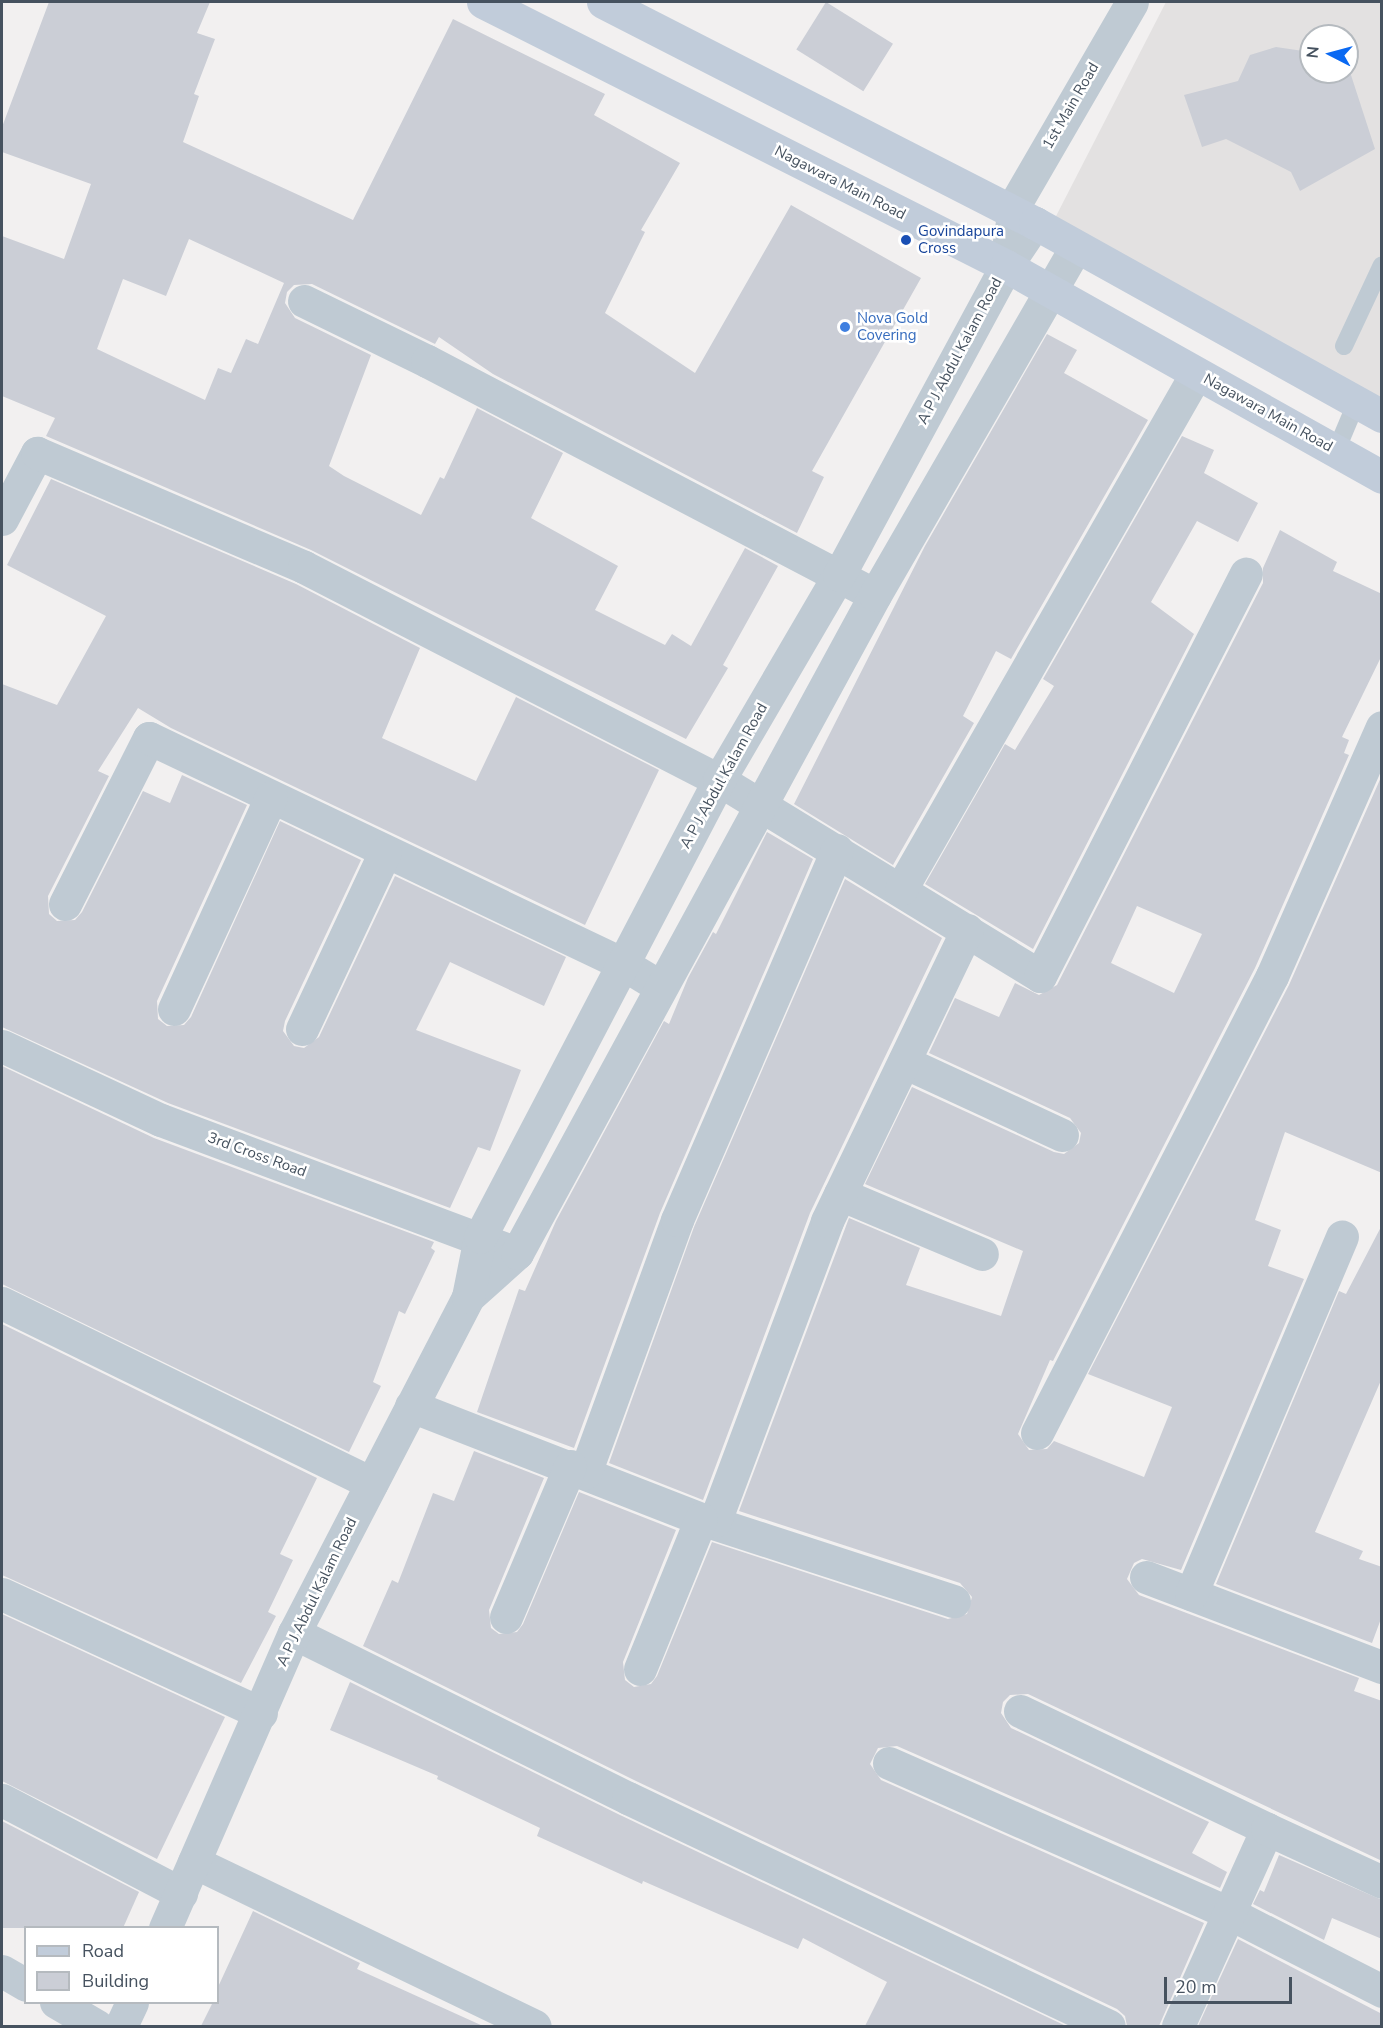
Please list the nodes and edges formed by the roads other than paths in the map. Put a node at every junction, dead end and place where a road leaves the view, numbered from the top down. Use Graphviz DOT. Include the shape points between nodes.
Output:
graph roads {
  1 [pos="483,2"];
  2 [pos="603,2"];
  3 [pos="1132,2"];
  4 [pos="1023,217"];
  5 [pos="1076,247"];
  6 [pos="1382,265"];
  7 [pos="1006,266"];
  8 [pos="1378,286"];
  9 [pos="1050,292"];
  10 [pos="304,301"];
  11 [pos="1344,346"];
  12 [pos="1196,374"];
  13 [pos="1369,408"];
  14 [pos="1336,451"];
  15 [pos="1382,477"];
  16 [pos="2,519"];
  17 [pos="1246,574"];
  18 [pos="839,575"];
  19 [pos="875,595"];
  20 [pos="1382,727"];
  21 [pos="719,780"];
  22 [pos="271,797"];
  23 [pos="761,805"];
  24 [pos="837,850"];
  25 [pos="385,852"];
  26 [pos="901,889"];
  27 [pos="65,904"];
  28 [pos="967,930"];
  29 [pos="623,964"];
  30 [pos="661,987"];
  31 [pos="174,1009"];
  32 [pos="302,1029"];
  33 [pos="2,1046"];
  34 [pos="904,1062"];
  35 [pos="1062,1135"];
  36 [pos="840,1194"];
  37 [pos="480,1237"];
  38 [pos="1342,1237"];
  39 [pos="517,1253"];
  40 [pos="982,1254"];
  41 [pos="468,1297"];
  42 [pos="2,1303"];
  43 [pos="411,1406"];
  44 [pos="1037,1433"];
  45 [pos="577,1470"];
  46 [pos="371,1483"];
  47 [pos="708,1520"];
  48 [pos="1146,1577"];
  49 [pos="2,1594"];
  50 [pos="1191,1594"];
  51 [pos="954,1601"];
  52 [pos="506,1617"];
  53 [pos="294,1633"];
  54 [pos="1382,1667"];
  55 [pos="640,1669"];
  56 [pos="1020,1711"];
  57 [pos="261,1713"];
  58 [pos="889,1763"];
  59 [pos="2,1800"];
  60 [pos="1267,1829"];
  61 [pos="194,1862"];
  62 [pos="1382,1882"];
  63 [pos="181,1893"];
  64 [pos="1229,1912"];
  65 [pos="166,1926"];
  66 [pos="2,1971"];
  67 [pos="24,1984"];
  68 [pos="1382,1991"];
  69 [pos="59,2004"];
  70 [pos="131,2004"];
  71 [pos="97,2026"];
  72 [pos="121,2026"];
  73 [pos="535,2026"];
  74 [pos="1109,2026"];
  75 [pos="1178,2026"];
  1 -- 7 [label="main road, Nagawara Main Road"];
  2 -- 4 [label="main road"];
  3 -- 4 [label="street, 1st Main Road"];
  4 -- 5 [label="main road"];
  4 -- 7 [label="street"];
  5 -- 9 [label="street, A P J Abdul Kalam Road"];
  5 -- 13 [label="main road"];
  6 -- 8 [label="lane"];
  7 -- 9 [label="main road, Nagawara Main Road"];
  7 -- 18 [label="street, A P J Abdul Kalam Road"];
  8 -- 11 [label="lane"];
  9 -- 12 [label="main road, Nagawara Main Road"];
  9 -- 19 [label="street, A P J Abdul Kalam Road"];
  10 -- 18 [label="street"];
  12 -- 14 [label="main road, Nagawara Main Road"];
  12 -- 26 [label="street"];
  13 -- 14 [label="lane"];
  14 -- 15 [label="main road, Nagawara Main Road"];
  16 -- 21 [label="street" via="38,453 304,567"];
  17 -- 28 [label="street" via="1040,976"];
  18 -- 19 [label="street"];
  18 -- 21 [label="street, A P J Abdul Kalam Road"];
  19 -- 23 [label="street, A P J Abdul Kalam Road"];
  20 -- 44 [label="street" via="1272,976"];
  21 -- 23 [label="street"];
  21 -- 29 [label="street, A P J Abdul Kalam Road"];
  22 -- 25 [label="street"];
  22 -- 27 [label="street" via="149,738"];
  22 -- 31 [label="street"];
  23 -- 24 [label="street"];
  23 -- 30 [label="street, A P J Abdul Kalam Road"];
  24 -- 26 [label="street"];
  24 -- 45 [label="street" via="677,1220"];
  25 -- 29 [label="street"];
  25 -- 32 [label="street"];
  26 -- 28 [label="street"];
  28 -- 34 [label="street"];
  29 -- 30 [label="street"];
  29 -- 37 [label="street, A P J Abdul Kalam Road"];
  30 -- 39 [label="street, A P J Abdul Kalam Road"];
  33 -- 37 [label="street, 3rd Cross Road" via="161,1119"];
  34 -- 35 [label="street"];
  34 -- 36 [label="street"];
  36 -- 40 [label="street"];
  36 -- 47 [label="street"];
  37 -- 39 [label="street, 3rd Cross Road"];
  37 -- 41 [label="street, A P J Abdul Kalam Road"];
  38 -- 50 [label="street"];
  39 -- 41 [label="street, A P J Abdul Kalam Road"];
  41 -- 43 [label="street, A P J Abdul Kalam Road"];
  42 -- 46 [label="street"];
  43 -- 45 [label="street"];
  43 -- 46 [label="street, A P J Abdul Kalam Road"];
  45 -- 47 [label="street"];
  45 -- 52 [label="street"];
  46 -- 53 [label="street, A P J Abdul Kalam Road"];
  47 -- 51 [label="street"];
  47 -- 55 [label="street"];
  48 -- 50 [label="street"];
  49 -- 57 [label="street"];
  50 -- 54 [label="street"];
  53 -- 57 [label="street, A P J Abdul Kalam Road"];
  53 -- 74 [label="street" via="628,1798"];
  56 -- 60 [label="street"];
  57 -- 61 [label="street, A P J Abdul Kalam Road"];
  58 -- 64 [label="street"];
  59 -- 63 [label="street"];
  60 -- 62 [label="street"];
  60 -- 64 [label="street"];
  61 -- 63 [label="street, A P J Abdul Kalam Road"];
  61 -- 73 [label="street"];
  63 -- 65 [label="street, A P J Abdul Kalam Road"];
  64 -- 68 [label="street"];
  64 -- 75 [label="street"];
  66 -- 67 [label="street"];
  69 -- 71 [label="street"];
  70 -- 72 [label="street"];
}
